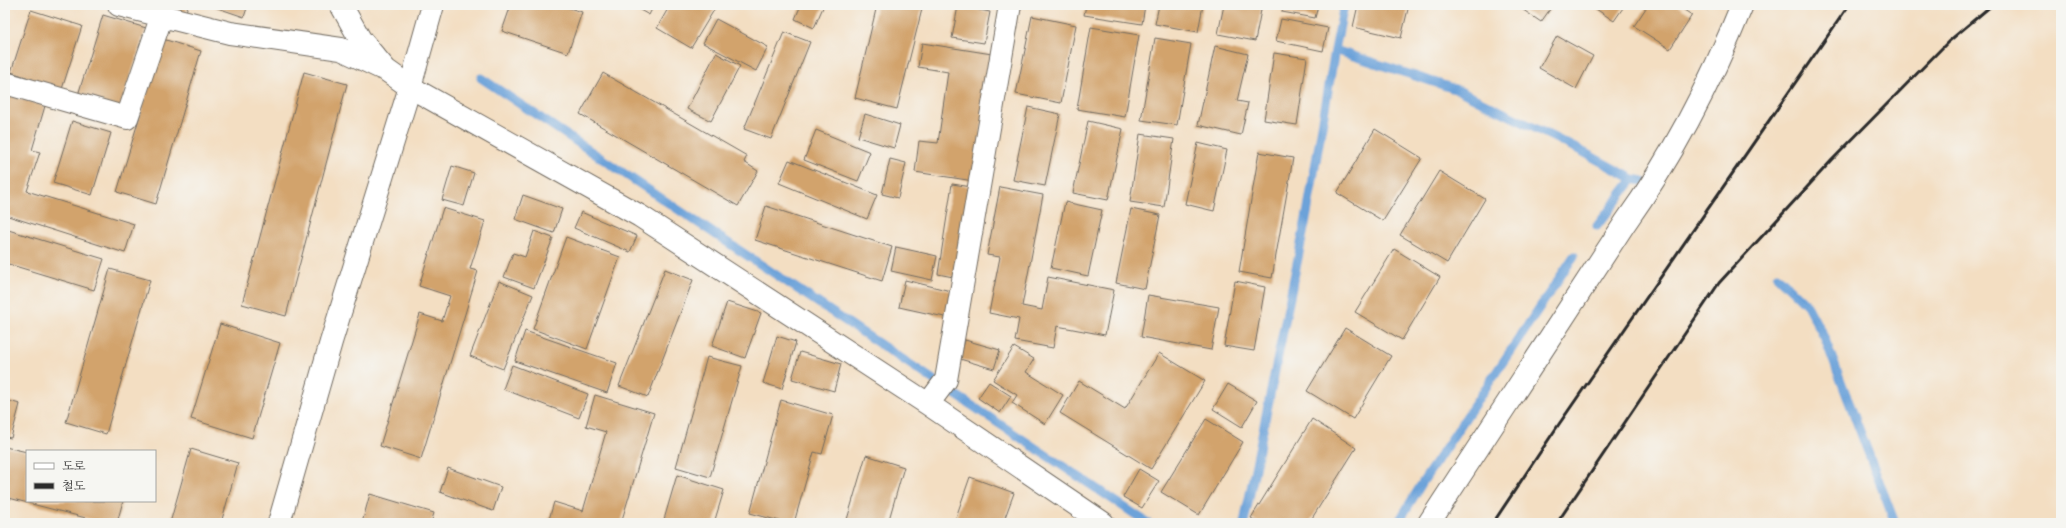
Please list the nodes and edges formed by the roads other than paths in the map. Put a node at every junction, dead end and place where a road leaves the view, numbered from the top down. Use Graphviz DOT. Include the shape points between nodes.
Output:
graph roads {
  1 [pos="119,5"];
  2 [pos="341,5"];
  3 [pos="433,5"];
  4 [pos="1010,5"];
  5 [pos="1742,5"];
  6 [pos="162,16"];
  7 [pos="386,70"];
  8 [pos="5,83"];
  9 [pos="410,87"];
  10 [pos="928,404"];
  11 [pos="279,523"];
  12 [pos="1103,523"];
  13 [pos="1429,523"];
  1 -- 6 [label="street"];
  2 -- 7 [label="street" via="360,39"];
  3 -- 9 [label="street"];
  4 -- 10 [label="street" via="946,380"];
  5 -- 13 [label="street" via="1728,40 1679,139 1650,189 1625,223"];
  6 -- 7 [label="street" via="230,33 341,49"];
  6 -- 8 [label="street" via="127,118"];
  7 -- 9 [label="street"];
  9 -- 10 [label="street" via="640,216"];
  9 -- 11 [label="street" via="331,342"];
  10 -- 12 [label="street"];
}
